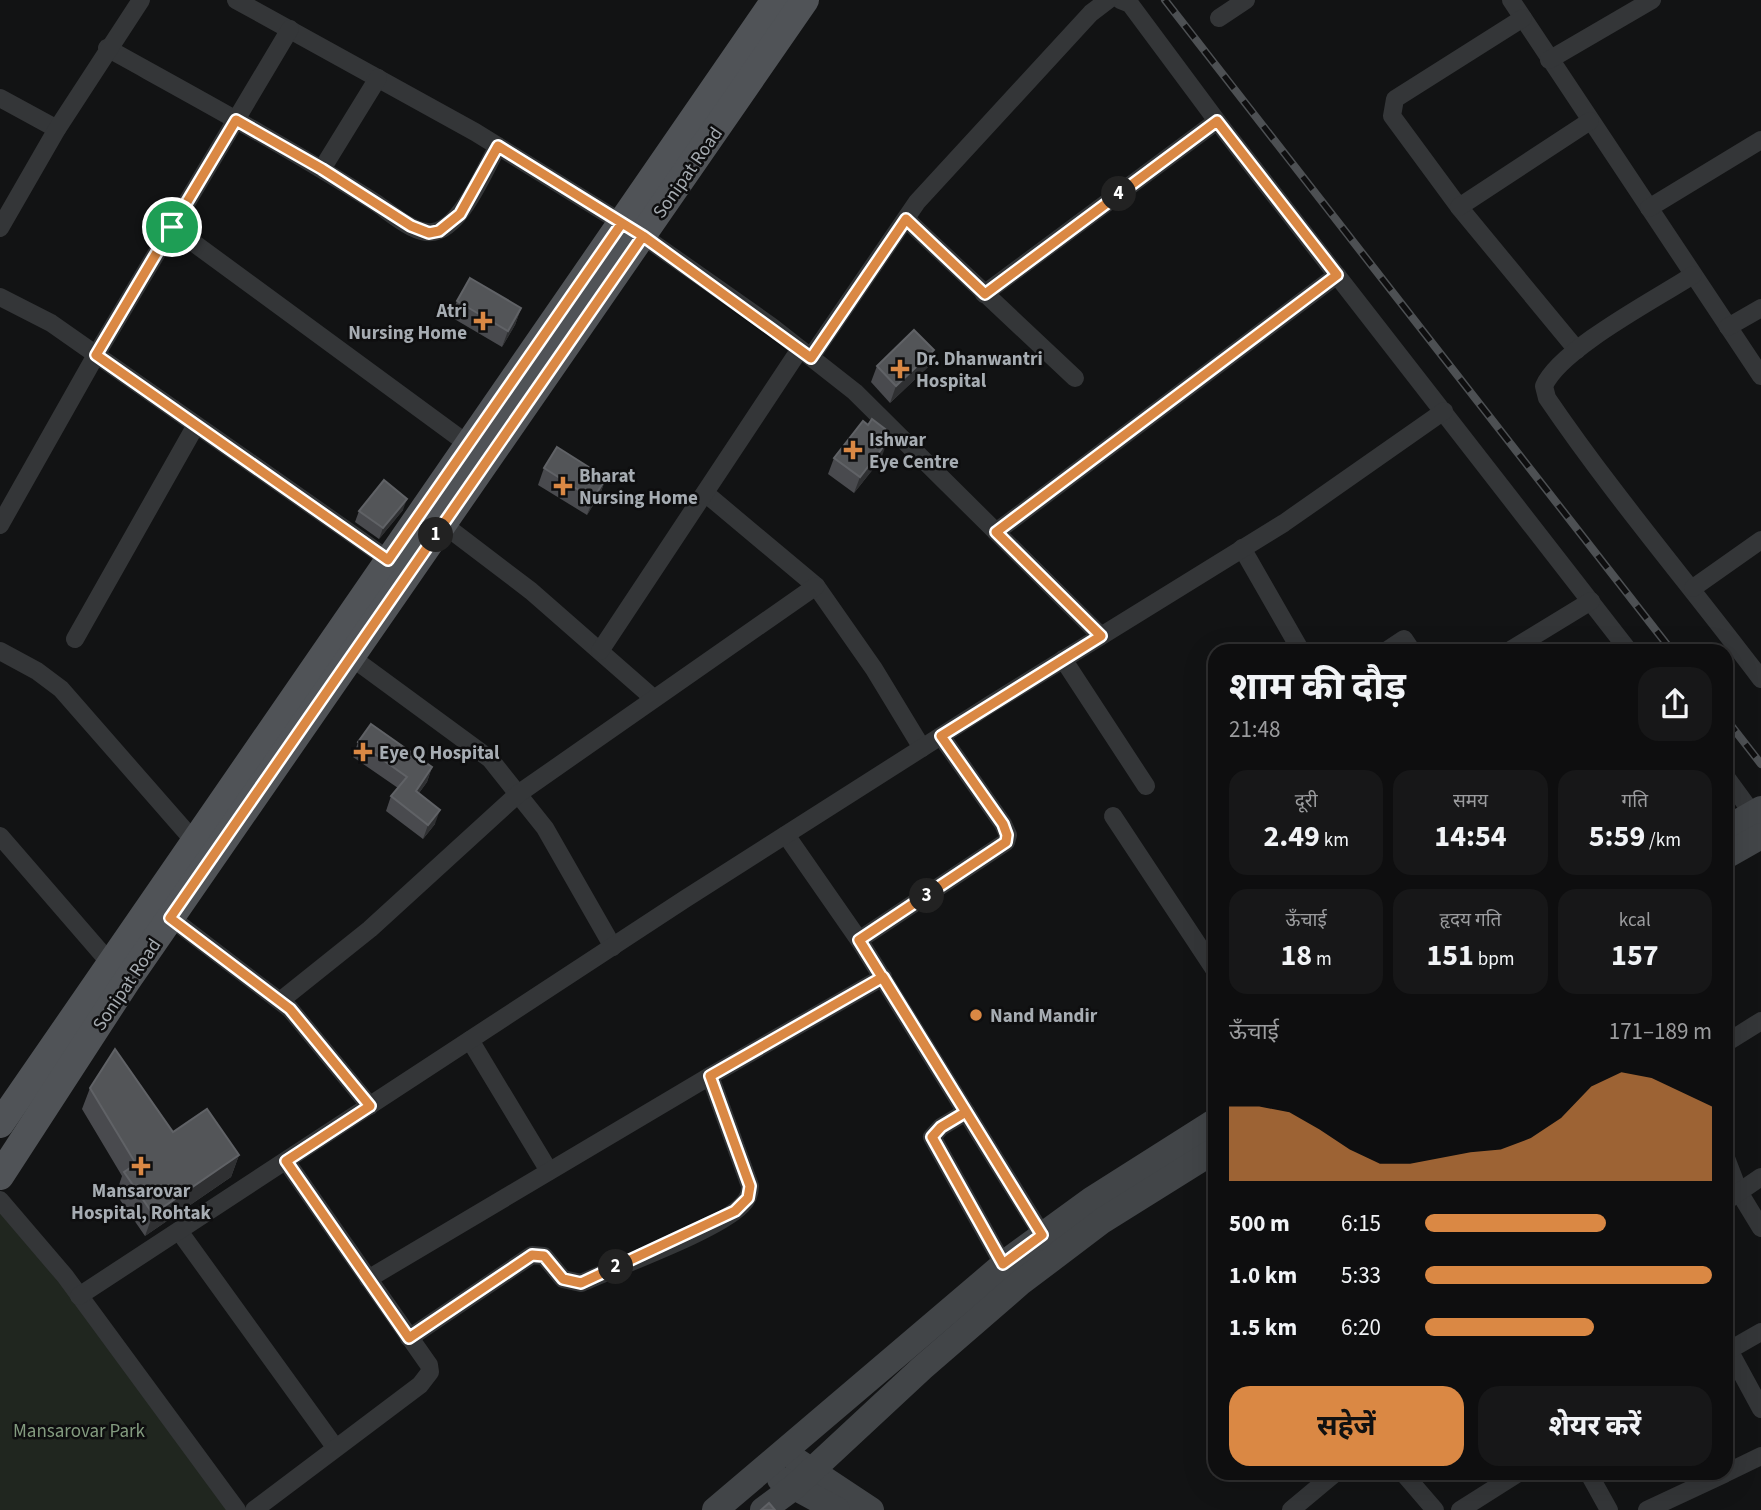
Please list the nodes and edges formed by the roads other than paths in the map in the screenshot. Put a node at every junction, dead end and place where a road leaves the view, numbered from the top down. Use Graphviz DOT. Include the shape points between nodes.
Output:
graph roads {
  1 [pos="141,0"];
  2 [pos="236,0"];
  3 [pos="775,0"];
  4 [pos="806,0"];
  5 [pos="1108,0"];
  6 [pos="1120,0"];
  7 [pos="1246,0"];
  8 [pos="1511,0"];
  9 [pos="1652,0"];
  10 [pos="1219,18"];
  11 [pos="1523,18"];
  12 [pos="290,29"];
  13 [pos="107,48"];
  14 [pos="1549,60"];
  15 [pos="378,78"];
  16 [pos="0,98"];
  17 [pos="236,120"];
  18 [pos="1217,121"];
  19 [pos="1590,121"];
  20 [pos="57,129"];
  21 [pos="1761,139"];
  22 [pos="498,146"];
  23 [pos="322,169"];
  24 [pos="1459,207"];
  25 [pos="1649,208"];
  26 [pos="906,219"];
  27 [pos="172,227"];
  28 [pos="0,228"];
  29 [pos="632,230"];
  30 [pos="1337,275"];
  31 [pos="1693,275"];
  32 [pos="985,294"];
  33 [pos="0,297"];
  34 [pos="1761,308"];
  35 [pos="1728,327"];
  36 [pos="1577,350"];
  37 [pos="805,353"];
  38 [pos="96,355"];
  39 [pos="1761,376"];
  40 [pos="1075,378"];
  41 [pos="1444,411"];
  42 [pos="196,425"];
  43 [pos="468,444"];
  44 [pos="705,492"];
  45 [pos="443,524"];
  46 [pos="0,525"];
  47 [pos="996,532"];
  48 [pos="1761,540"];
  49 [pos="1242,548"];
  50 [pos="388,560"];
  51 [pos="816,586"];
  52 [pos="1693,588"];
  53 [pos="1591,601"];
  54 [pos="1101,636"];
  55 [pos="75,639"];
  56 [pos="1297,644"];
  57 [pos="1520,644"];
  58 [pos="1624,644"];
  59 [pos="0,651"];
  60 [pos="600,651"];
  61 [pos="351,657"];
  62 [pos="1063,659"];
  63 [pos="1761,679"];
  64 [pos="652,697"];
  65 [pos="941,736"];
  66 [pos="922,748"];
  67 [pos="1146,786"];
  68 [pos="1733,786"];
  69 [pos="518,794"];
  70 [pos="1113,816"];
  71 [pos="1758,820"];
  72 [pos="1733,827"];
  73 [pos="786,835"];
  74 [pos="0,836"];
  75 [pos="194,841"];
  76 [pos="1733,848"];
  77 [pos="170,918"];
  78 [pos="859,940"];
  79 [pos="613,947"];
  80 [pos="1208,960"];
  81 [pos="110,963"];
  82 [pos="883,977"];
  83 [pos="280,1001"];
  84 [pos="1761,1021"];
  85 [pos="1733,1039"];
  86 [pos="470,1040"];
  87 [pos="710,1076"];
  88 [pos="370,1106"];
  89 [pos="966,1112"];
  90 [pos="0,1124"];
  91 [pos="1208,1127"];
  92 [pos="1208,1153"];
  93 [pos="286,1161"];
  94 [pos="550,1171"];
  95 [pos="1156,1173"];
  96 [pos="0,1176"];
  97 [pos="1761,1177"];
  98 [pos="1733,1195"];
  99 [pos="1733,1197"];
  100 [pos="0,1200"];
  101 [pos="1761,1228"];
  102 [pos="179,1231"];
  103 [pos="1049,1246"];
  104 [pos="1003,1264"];
  105 [pos="368,1279"];
  106 [pos="79,1296"];
  107 [pos="1761,1332"];
  108 [pos="409,1338"];
  109 [pos="1733,1348"];
  110 [pos="1733,1361"];
  111 [pos="1761,1409"];
  112 [pos="335,1447"];
  113 [pos="784,1452"];
  114 [pos="1761,1456"];
  115 [pos="1733,1469"];
  116 [pos="762,1472"];
  117 [pos="803,1479"];
  118 [pos="1327,1480"];
  119 [pos="1409,1480"];
  120 [pos="1508,1480"];
  121 [pos="1592,1480"];
  122 [pos="1710,1480"];
  123 [pos="237,1510"];
  124 [pos="254,1510"];
  125 [pos="715,1510"];
  126 [pos="763,1510"];
  127 [pos="837,1510"];
  128 [pos="871,1510"];
  129 [pos="1291,1510"];
  130 [pos="1435,1510"];
  131 [pos="1460,1510"];
  132 [pos="1609,1510"];
  133 [pos="1647,1510"];
  1 -- 13 [label="street"];
  2 -- 12 [label="street"];
  3 -- 29 [label="main road, Sonipat Road"];
  4 -- 29 [label="main road, Sonipat Road"];
  5 -- 26 [label="street" via="1091,13"];
  6 -- 18 [label="street" via="1130,4"];
  7 -- 10 [label="street"];
  8 -- 11 [label="street"];
  9 -- 14 [label="street"];
  11 -- 14 [label="street"];
  11 -- 24 [label="street" via="1395,99 1391,108 1409,144"];
  12 -- 15 [label="street"];
  12 -- 17 [label="street"];
  13 -- 17 [label="street"];
  13 -- 20 [label="street"];
  14 -- 19 [label="street"];
  15 -- 22 [label="street"];
  15 -- 23 [label="street"];
  16 -- 20 [label="street"];
  17 -- 23 [label="street"];
  17 -- 27 [label="street"];
  18 -- 30 [label="street"];
  18 -- 32 [label="street"];
  19 -- 24 [label="street"];
  19 -- 25 [label="street"];
  20 -- 28 [label="street"];
  21 -- 25 [label="street"];
  22 -- 23 [label="street" via="460,214 439,231 429,233"];
  22 -- 29 [label="street"];
  24 -- 36 [label="street"];
  25 -- 31 [label="street"];
  26 -- 32 [label="street"];
  26 -- 37 [label="street"];
  27 -- 38 [label="street"];
  27 -- 43 [label="street"];
  29 -- 37 [label="street"];
  29 -- 43 [label="main road, Sonipat Road"];
  29 -- 45 [label="main road, Sonipat Road"];
  30 -- 41 [label="street"];
  30 -- 47 [label="street"];
  31 -- 35 [label="street"];
  31 -- 36 [label="street"];
  32 -- 40 [label="street"];
  33 -- 38 [label="street" via="51,323"];
  34 -- 35 [label="street"];
  35 -- 39 [label="street"];
  36 -- 52 [label="street" via="1549,376 1544,386 1547,398 1600,476"];
  37 -- 44 [label="street"];
  37 -- 47 [label="street" via="855,392"];
  38 -- 42 [label="street"];
  38 -- 46 [label="street"];
  41 -- 49 [label="street"];
  41 -- 53 [label="street"];
  42 -- 50 [label="street"];
  42 -- 55 [label="street"];
  43 -- 50 [label="main road, Sonipat Road"];
  44 -- 51 [label="street"];
  44 -- 60 [label="street"];
  45 -- 60 [label="street"];
  45 -- 61 [label="main road, Sonipat Road"];
  47 -- 54 [label="street"];
  48 -- 52 [label="street"];
  49 -- 54 [label="street"];
  49 -- 56 [label="street"];
  50 -- 75 [label="main road, Sonipat Road"];
  51 -- 64 [label="street"];
  51 -- 66 [label="street"];
  52 -- 63 [label="street"];
  53 -- 57 [label="street"];
  53 -- 58 [label="street"];
  54 -- 62 [label="street"];
  59 -- 75 [label="street" via="61,688"];
  60 -- 64 [label="street"];
  61 -- 69 [label="street" via="490,758"];
  61 -- 77 [label="main road, Sonipat Road"];
  62 -- 65 [label="street"];
  62 -- 67 [label="street"];
  64 -- 69 [label="street"];
  65 -- 66 [label="street"];
  65 -- 78 [label="street" via="1003,824 1006,842"];
  66 -- 73 [label="street"];
  68 -- 71 [label="street"];
  69 -- 79 [label="street" via="545,828"];
  69 -- 83 [label="street" via="370,929"];
  70 -- 80 [label="street"];
  71 -- 72 [label="main road"];
  71 -- 76 [label="main road"];
  73 -- 78 [label="street"];
  73 -- 79 [label="street"];
  74 -- 81 [label="street"];
  75 -- 81 [label="main road, Sonipat Road"];
  77 -- 83 [label="street"];
  77 -- 96 [label="main road, Sonipat Road"];
  78 -- 82 [label="street"];
  79 -- 86 [label="street"];
  81 -- 90 [label="main road, Sonipat Road"];
  82 -- 87 [label="street"];
  82 -- 89 [label="street"];
  83 -- 88 [label="street"];
  84 -- 85 [label="street"];
  86 -- 88 [label="street"];
  86 -- 94 [label="street"];
  87 -- 94 [label="street"];
  87 -- 108 [label="street" via="750,1186 742,1205 700,1230 581,1283 563,1279 544,1256 532,1255"];
  88 -- 93 [label="street"];
  89 -- 103 [label="street"];
  89 -- 104 [label="street" via="932,1137"];
  91 -- 95 [label="main road"];
  92 -- 95 [label="main road"];
  93 -- 102 [label="street"];
  93 -- 105 [label="street"];
  94 -- 105 [label="street"];
  95 -- 103 [label="main road" via="1102,1221"];
  97 -- 98 [label="street"];
  99 -- 101 [label="street"];
  100 -- 106 [label="street"];
  102 -- 106 [label="street"];
  102 -- 112 [label="street"];
  103 -- 104 [label="main road"];
  103 -- 117 [label="main road"];
  104 -- 113 [label="main road"];
  105 -- 108 [label="street"];
  106 -- 123 [label="street"];
  107 -- 109 [label="street"];
  108 -- 112 [label="street" via="429,1365 426,1379"];
  110 -- 111 [label="street"];
  112 -- 124 [label="street"];
  113 -- 116 [label="main road"];
  113 -- 117 [label="main road"];
  114 -- 115 [label="street"];
  116 -- 117 [label="main road"];
  116 -- 125 [label="main road"];
  117 -- 126 [label="main road"];
  117 -- 127 [label="main road"];
  117 -- 128 [label="main road"];
  118 -- 129 [label="street"];
  119 -- 130 [label="street"];
  120 -- 131 [label="street"];
  121 -- 132 [label="street"];
  122 -- 133 [label="street"];
}
